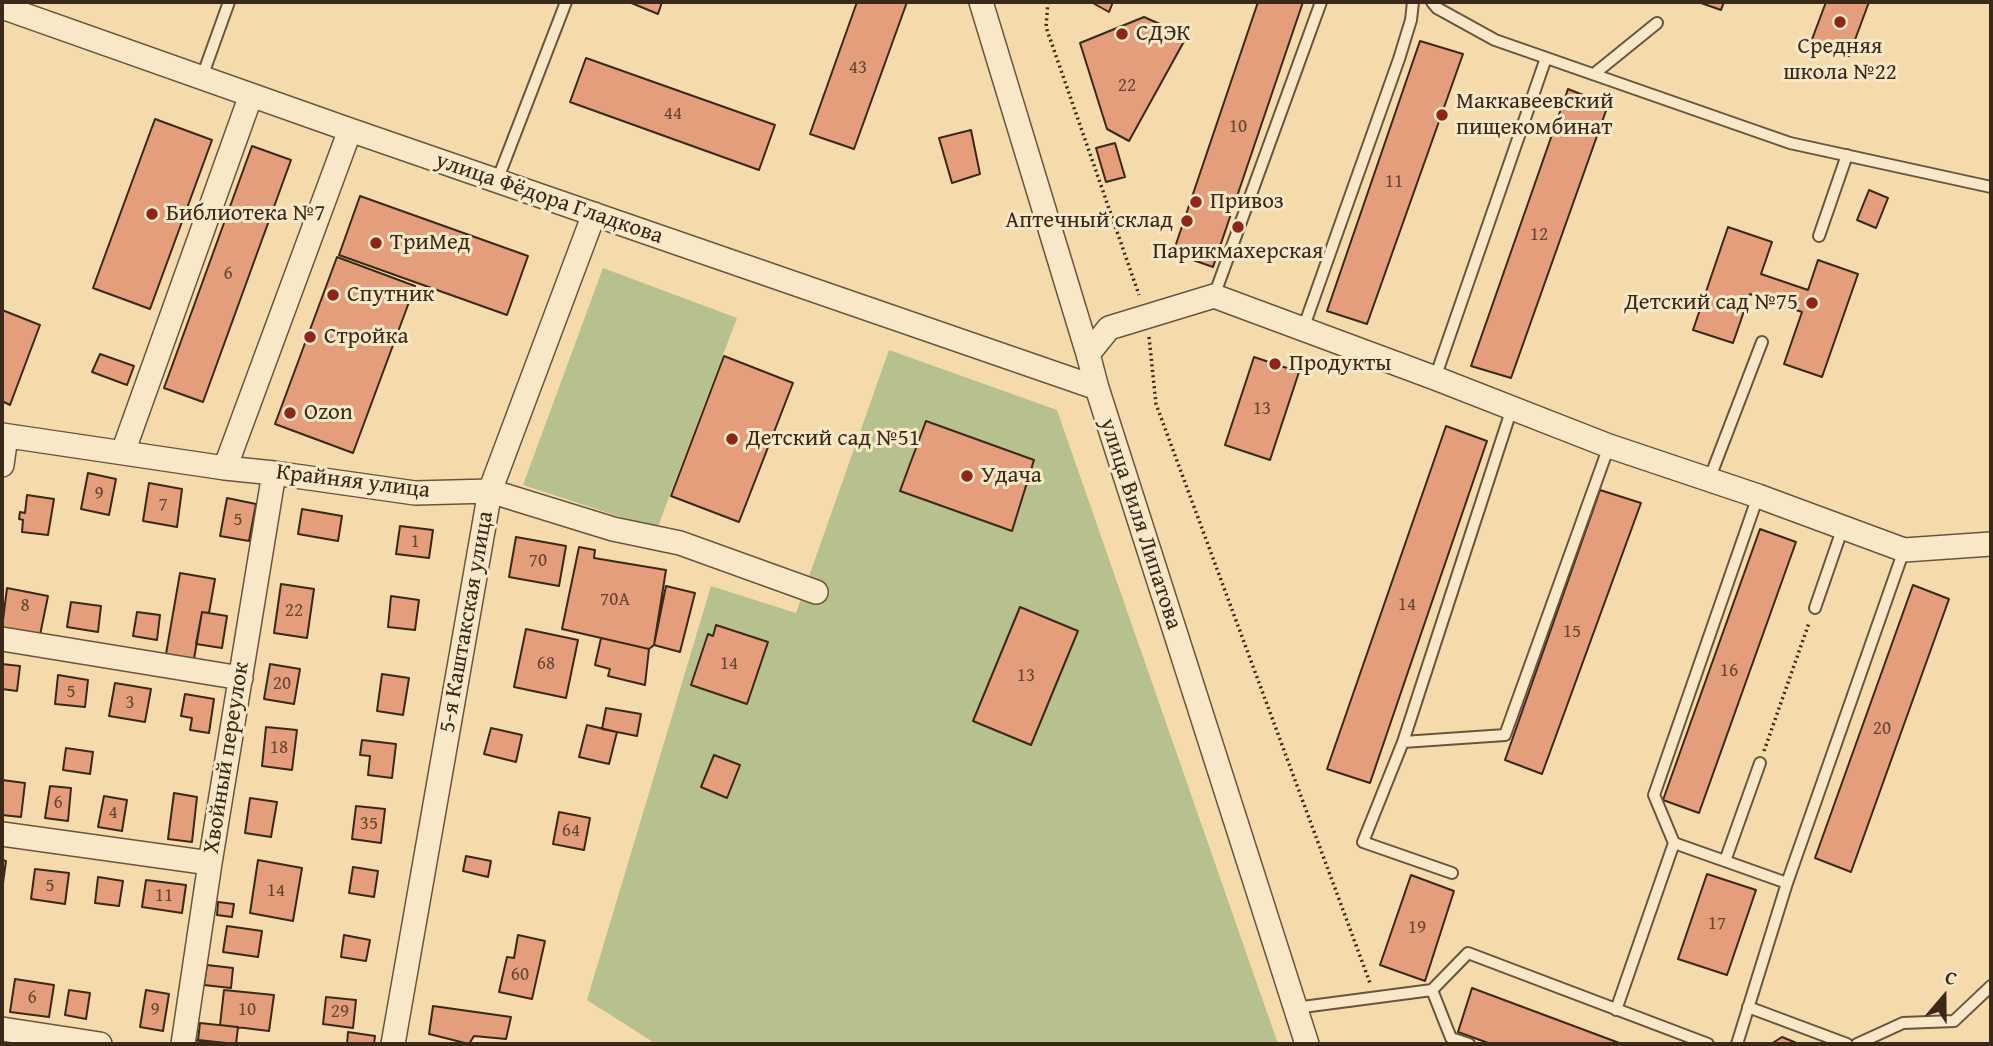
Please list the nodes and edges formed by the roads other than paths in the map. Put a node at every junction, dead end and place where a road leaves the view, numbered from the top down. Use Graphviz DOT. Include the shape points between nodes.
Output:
graph roads {
  1 [pos="229,2"];
  2 [pos="566,2"];
  3 [pos="981,2"];
  4 [pos="1321,2"];
  5 [pos="1413,2"];
  6 [pos="1432,2"];
  7 [pos="2,7"];
  8 [pos="1657,23"];
  9 [pos="1546,58"];
  10 [pos="1594,74"];
  11 [pos="202,78"];
  12 [pos="251,95"];
  13 [pos="350,130"];
  14 [pos="1847,155"];
  15 [pos="498,181"];
  16 [pos="1991,187"];
  17 [pos="594,214"];
  18 [pos="1819,236"];
  19 [pos="1214,296"];
  20 [pos="1303,329"];
  21 [pos="1762,342"];
  22 [pos="1088,354"];
  23 [pos="1435,378"];
  24 [pos="1097,388"];
  25 [pos="1512,408"];
  26 [pos="4,435"];
  27 [pos="1609,446"];
  28 [pos="123,452"];
  29 [pos="2,465"];
  30 [pos="225,468"];
  31 [pos="275,472"];
  32 [pos="1709,480"];
  33 [pos="489,491"];
  34 [pos="1758,496"];
  35 [pos="1843,527"];
  36 [pos="1991,544"];
  37 [pos="1904,550"];
  38 [pos="816,592"];
  39 [pos="1815,608"];
  40 [pos="2,639"];
  41 [pos="241,678"];
  42 [pos="1403,742"];
  43 [pos="1760,763"];
  44 [pos="2,834"];
  45 [pos="1674,843"];
  46 [pos="1726,861"];
  47 [pos="210,863"];
  48 [pos="1452,873"];
  49 [pos="1787,883"];
  50 [pos="1991,986"];
  51 [pos="1432,990"];
  52 [pos="1748,1007"];
  53 [pos="1295,1008"];
  54 [pos="1616,1010"];
  55 [pos="2,1029"];
  56 [pos="100,1044"];
  57 [pos="183,1044"];
  58 [pos="394,1044"];
  59 [pos="1307,1044"];
  60 [pos="1466,1044"];
  61 [pos="1708,1044"];
  62 [pos="1737,1044"];
  63 [pos="1847,1044"];
  64 [pos="1857,1044"];
  1 -- 11 [label="lane"];
  2 -- 15 [label="lane"];
  3 -- 22 [label="street, улица Виля Липатова"];
  4 -- 19 [label="lane"];
  5 -- 20 [label="lane" via="1399,59"];
  6 -- 9 [label="lane" via="1495,40"];
  7 -- 11 [label="street, улица Фёдора Гладкова"];
  8 -- 10 [label="lane"];
  9 -- 10 [label="lane"];
  9 -- 23 [label="lane"];
  10 -- 14 [label="lane" via="1790,143"];
  11 -- 12 [label="street, улица Фёдора Гладкова"];
  12 -- 13 [label="street, улица Фёдора Гладкова"];
  12 -- 28 [label="street"];
  13 -- 15 [label="street, улица Фёдора Гладкова"];
  13 -- 30 [label="street"];
  14 -- 16 [label="lane"];
  14 -- 18 [label="lane"];
  15 -- 17 [label="street, улица Фёдора Гладкова"];
  17 -- 24 [label="street, улица Фёдора Гладкова"];
  17 -- 33 [label="street, 5-я Каштакская улица"];
  19 -- 20 [label="street"];
  19 -- 22 [label="street" via="1109,328"];
  20 -- 23 [label="street"];
  21 -- 32 [label="lane"];
  22 -- 24 [label="street, улица Виля Липатова"];
  23 -- 25 [label="street"];
  24 -- 53 [label="street, улица Виля Липатова"];
  25 -- 27 [label="street"];
  25 -- 42 [label="lane"];
  26 -- 28 [label="street, Крайняя улица"];
  26 -- 29 [label="street"];
  27 -- 32 [label="street"];
  27 -- 42 [label="lane" via="1505,735"];
  28 -- 30 [label="street, Крайняя улица"];
  30 -- 31 [label="street, Крайняя улица"];
  31 -- 33 [label="street, Крайняя улица" via="415,493"];
  31 -- 41 [label="street, Хвойный переулок"];
  32 -- 34 [label="street"];
  33 -- 38 [label="street, Крайняя улица" via="680,543"];
  33 -- 58 [label="street, 5-я Каштакская улица"];
  34 -- 35 [label="street"];
  34 -- 45 [label="lane" via="1654,795"];
  35 -- 37 [label="street"];
  35 -- 39 [label="lane"];
  36 -- 37 [label="street"];
  37 -- 49 [label="lane"];
  40 -- 41 [label="street"];
  41 -- 47 [label="street, Хвойный переулок"];
  42 -- 48 [label="lane" via="1363,842"];
  43 -- 46 [label="lane"];
  44 -- 47 [label="street"];
  45 -- 46 [label="lane"];
  45 -- 54 [label="lane"];
  46 -- 49 [label="lane"];
  47 -- 57 [label="street, Хвойный переулок"];
  49 -- 52 [label="lane"];
  50 -- 64 [label="lane" via="1954,1021 1903,1023"];
  51 -- 53 [label="lane"];
  51 -- 54 [label="lane" via="1468,953"];
  51 -- 60 [label="lane" via="1451,1038"];
  52 -- 62 [label="lane"];
  52 -- 63 [label="lane"];
  53 -- 59 [label="street, улица Виля Липатова"];
  54 -- 61 [label="lane"];
  55 -- 56 [label="street"];
}
